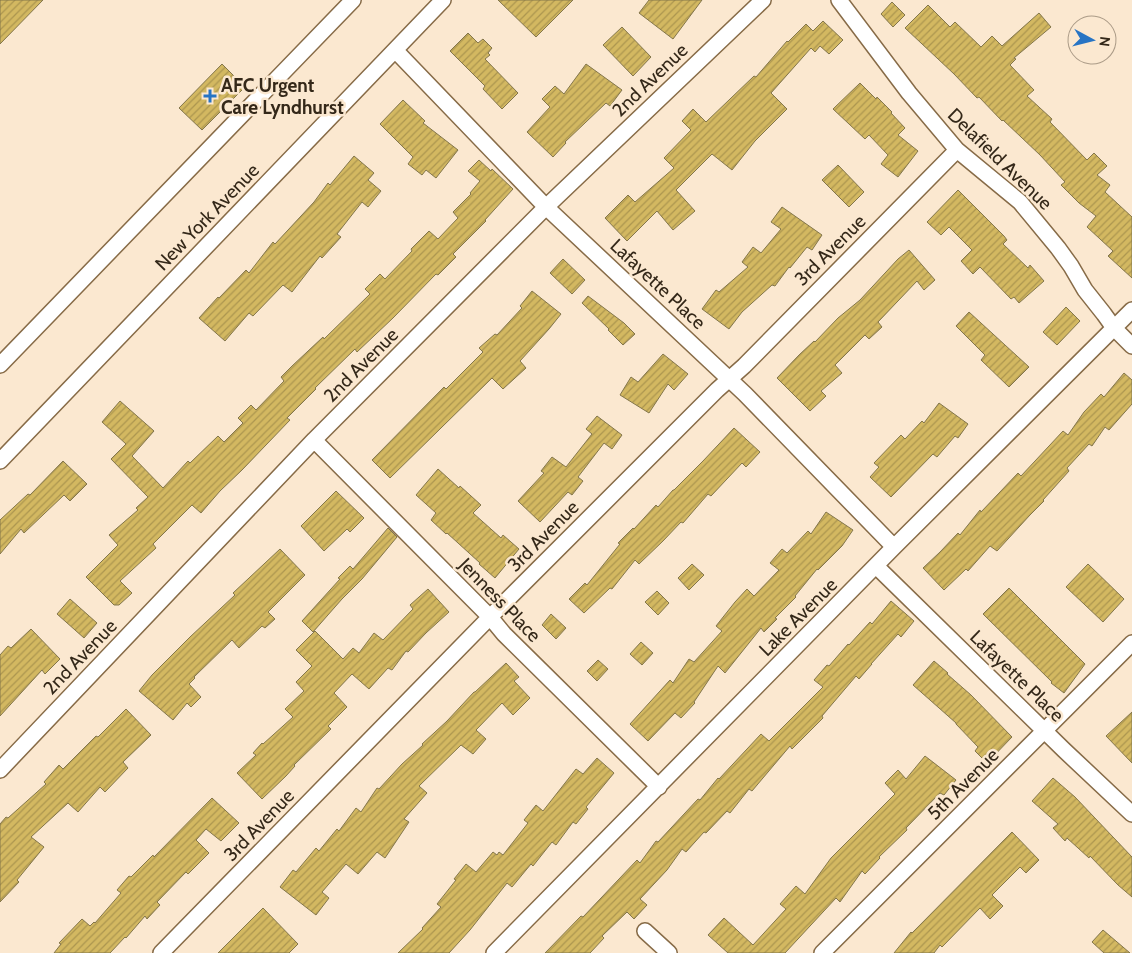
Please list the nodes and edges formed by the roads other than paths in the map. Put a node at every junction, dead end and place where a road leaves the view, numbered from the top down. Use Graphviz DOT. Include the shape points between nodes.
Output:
graph roads {
  1 [pos="353,0"];
  2 [pos="443,0"];
  3 [pos="763,0"];
  4 [pos="839,0"];
  5 [pos="395,50"];
  6 [pos="957,150"];
  7 [pos="546,207"];
  8 [pos="1132,310"];
  9 [pos="1114,328"];
  10 [pos="1132,346"];
  11 [pos="0,364"];
  12 [pos="730,379"];
  13 [pos="314,440"];
  14 [pos="0,461"];
  15 [pos="894,547"];
  16 [pos="876,566"];
  17 [pos="490,617"];
  18 [pos="1132,642"];
  19 [pos="1044,731"];
  20 [pos="0,770"];
  21 [pos="658,787"];
  22 [pos="1132,814"];
  23 [pos="645,931"];
  24 [pos="161,953"];
  25 [pos="494,953"];
  26 [pos="668,953"];
  27 [pos="822,953"];
  1 -- 11 [label="street"];
  2 -- 5 [label="street, New York Avenue"];
  3 -- 7 [label="street, 2nd Avenue"];
  4 -- 6 [label="street, Delafield Avenue" via="909,94"];
  5 -- 7 [label="street, Lafayette Place"];
  5 -- 14 [label="street, New York Avenue"];
  6 -- 9 [label="street, Delafield Avenue" via="1020,202 1062,254"];
  6 -- 12 [label="street, 3rd Avenue"];
  7 -- 12 [label="street, Lafayette Place"];
  7 -- 13 [label="street, 2nd Avenue"];
  8 -- 9 [label="street, Lake Avenue"];
  9 -- 10 [label="street, Delafield Avenue"];
  9 -- 15 [label="street, Lake Avenue"];
  12 -- 15 [label="street, Lafayette Place"];
  12 -- 17 [label="street, 3rd Avenue"];
  13 -- 17 [label="street, Jenness Place"];
  13 -- 20 [label="street, 2nd Avenue"];
  15 -- 16 [label="street, Lake Avenue"];
  16 -- 19 [label="street, Lafayette Place"];
  16 -- 21 [label="street, Lake Avenue"];
  17 -- 21 [label="street, Jenness Place"];
  17 -- 24 [label="street, 3rd Avenue"];
  18 -- 19 [label="street, 5th Avenue"];
  19 -- 22 [label="street, Lafayette Place"];
  19 -- 27 [label="street, 5th Avenue"];
  21 -- 25 [label="street, Lake Avenue"];
  23 -- 26 [label="street"];
}
